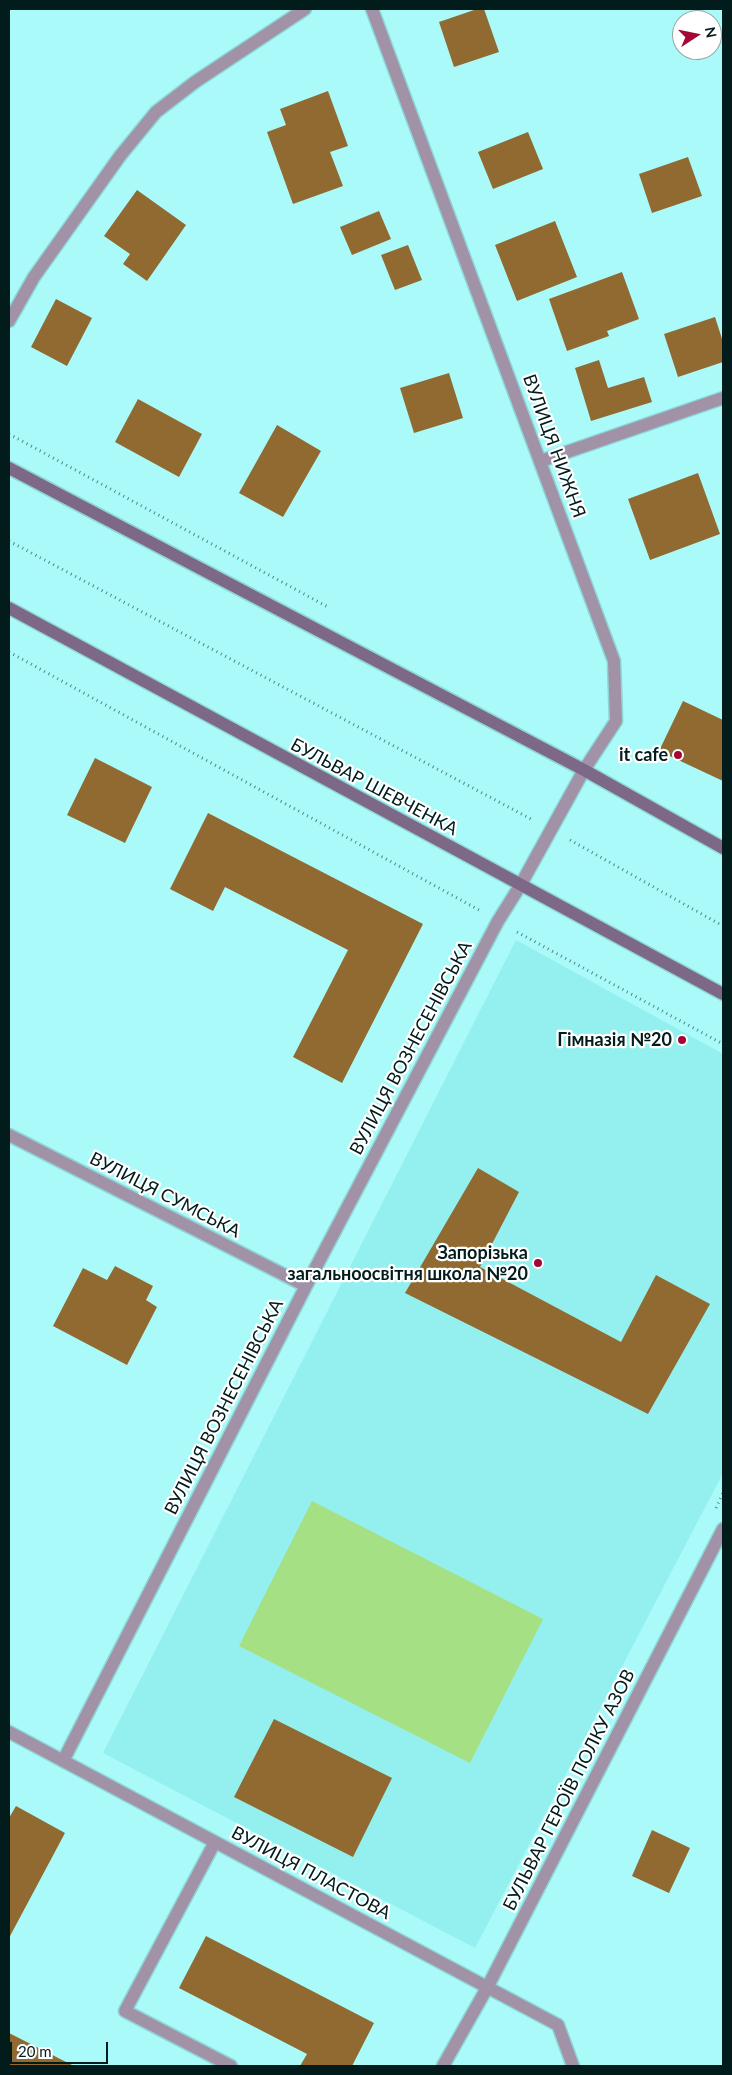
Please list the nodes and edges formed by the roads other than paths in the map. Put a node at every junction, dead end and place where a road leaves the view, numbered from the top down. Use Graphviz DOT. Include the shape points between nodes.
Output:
graph roads {
  1 [pos="305,9"];
  2 [pos="372,9"];
  3 [pos="9,321"];
  4 [pos="723,398"];
  5 [pos="541,461"];
  6 [pos="9,468"];
  7 [pos="9,608"];
  8 [pos="584,770"];
  9 [pos="723,848"];
  10 [pos="520,886"];
  11 [pos="723,994"];
  12 [pos="9,1135"];
  13 [pos="306,1286"];
  14 [pos="723,1529"];
  15 [pos="9,1732"];
  16 [pos="63,1761"];
  17 [pos="215,1842"];
  18 [pos="487,1988"];
  19 [pos="231,2066"];
  20 [pos="444,2066"];
  21 [pos="573,2066"];
  1 -- 3 [label="street" via="195,82 156,112 120,156 34,277"];
  2 -- 5 [label="street, ВУЛИЦЯ НИЖНЯ"];
  4 -- 5 [label="street"];
  5 -- 8 [label="street, ВУЛИЦЯ НИЖНЯ" via="614,661 616,721"];
  6 -- 8 [label="street"];
  7 -- 10 [label="street, БУЛЬВАР ШЕВЧЕНКА"];
  8 -- 9 [label="street"];
  8 -- 10 [label="street, ВУЛИЦЯ НИЖНЯ"];
  10 -- 11 [label="street, БУЛЬВАР ШЕВЧЕНКА"];
  10 -- 13 [label="street, ВУЛИЦЯ ВОЗНЕСЕНІВСЬКА" via="498,921"];
  12 -- 13 [label="street, ВУЛИЦЯ СУМСЬКА"];
  13 -- 16 [label="street, ВУЛИЦЯ ВОЗНЕСЕНІВСЬКА"];
  14 -- 18 [label="street, БУЛЬВАР ГЕРОЇВ ПОЛКУ АЗОВ"];
  15 -- 16 [label="street, ВУЛИЦЯ ПЛАСТОВА"];
  16 -- 17 [label="street, ВУЛИЦЯ ПЛАСТОВА"];
  17 -- 18 [label="street, ВУЛИЦЯ ПЛАСТОВА"];
  17 -- 19 [label="street" via="125,2011"];
  18 -- 20 [label="street, БУЛЬВАР ГЕРОЇВ ПОЛКУ АЗОВ"];
  18 -- 21 [label="street, ВУЛИЦЯ ПЛАСТОВА" via="558,2025"];
}
